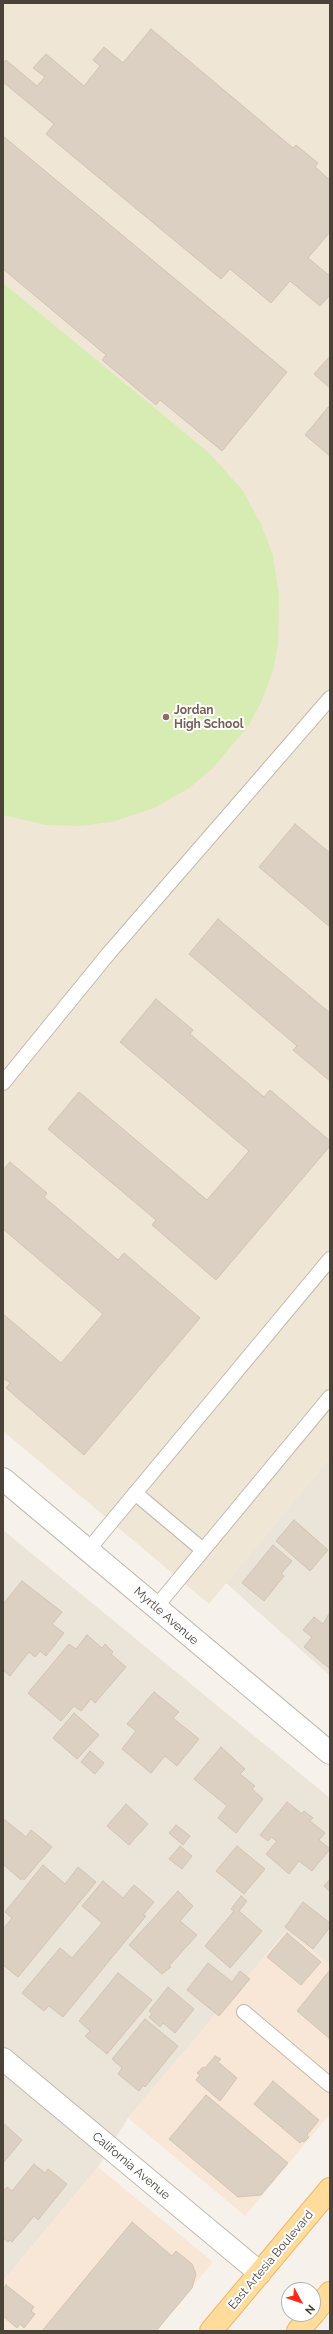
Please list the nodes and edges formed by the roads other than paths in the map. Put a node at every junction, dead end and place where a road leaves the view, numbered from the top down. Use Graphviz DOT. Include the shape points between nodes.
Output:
graph roads {
  1 [pos="330,698"];
  2 [pos="3,1083"];
  3 [pos="330,1259"];
  4 [pos="330,1397"];
  5 [pos="3,1479"];
  6 [pos="135,1493"];
  7 [pos="88,1550"];
  8 [pos="203,1550"];
  9 [pos="156,1607"];
  10 [pos="330,1753"];
  11 [pos="244,2012"];
  12 [pos="3,2059"];
  13 [pos="330,2085"];
  14 [pos="330,2189"];
  15 [pos="260,2273"];
  16 [pos="330,2293"];
  17 [pos="321,2304"];
  18 [pos="306,2322"];
  19 [pos="211,2331"];
  20 [pos="298,2331"];
  1 -- 2 [label="lane" via="109,953"];
  3 -- 6 [label="lane"];
  4 -- 8 [label="lane"];
  5 -- 7 [label="street, Myrtle Avenue"];
  6 -- 7 [label="lane"];
  6 -- 8 [label="lane"];
  7 -- 9 [label="street, Myrtle Avenue"];
  8 -- 9 [label="lane"];
  9 -- 10 [label="street, Myrtle Avenue"];
  11 -- 13 [label="lane"];
  12 -- 15 [label="street, California Avenue"];
  14 -- 15 [label="main road, East Artesia Boulevard"];
  15 -- 19 [label="main road, East Artesia Boulevard"];
  16 -- 17 [label="main road"];
  18 -- 20 [label="main road"];
}
